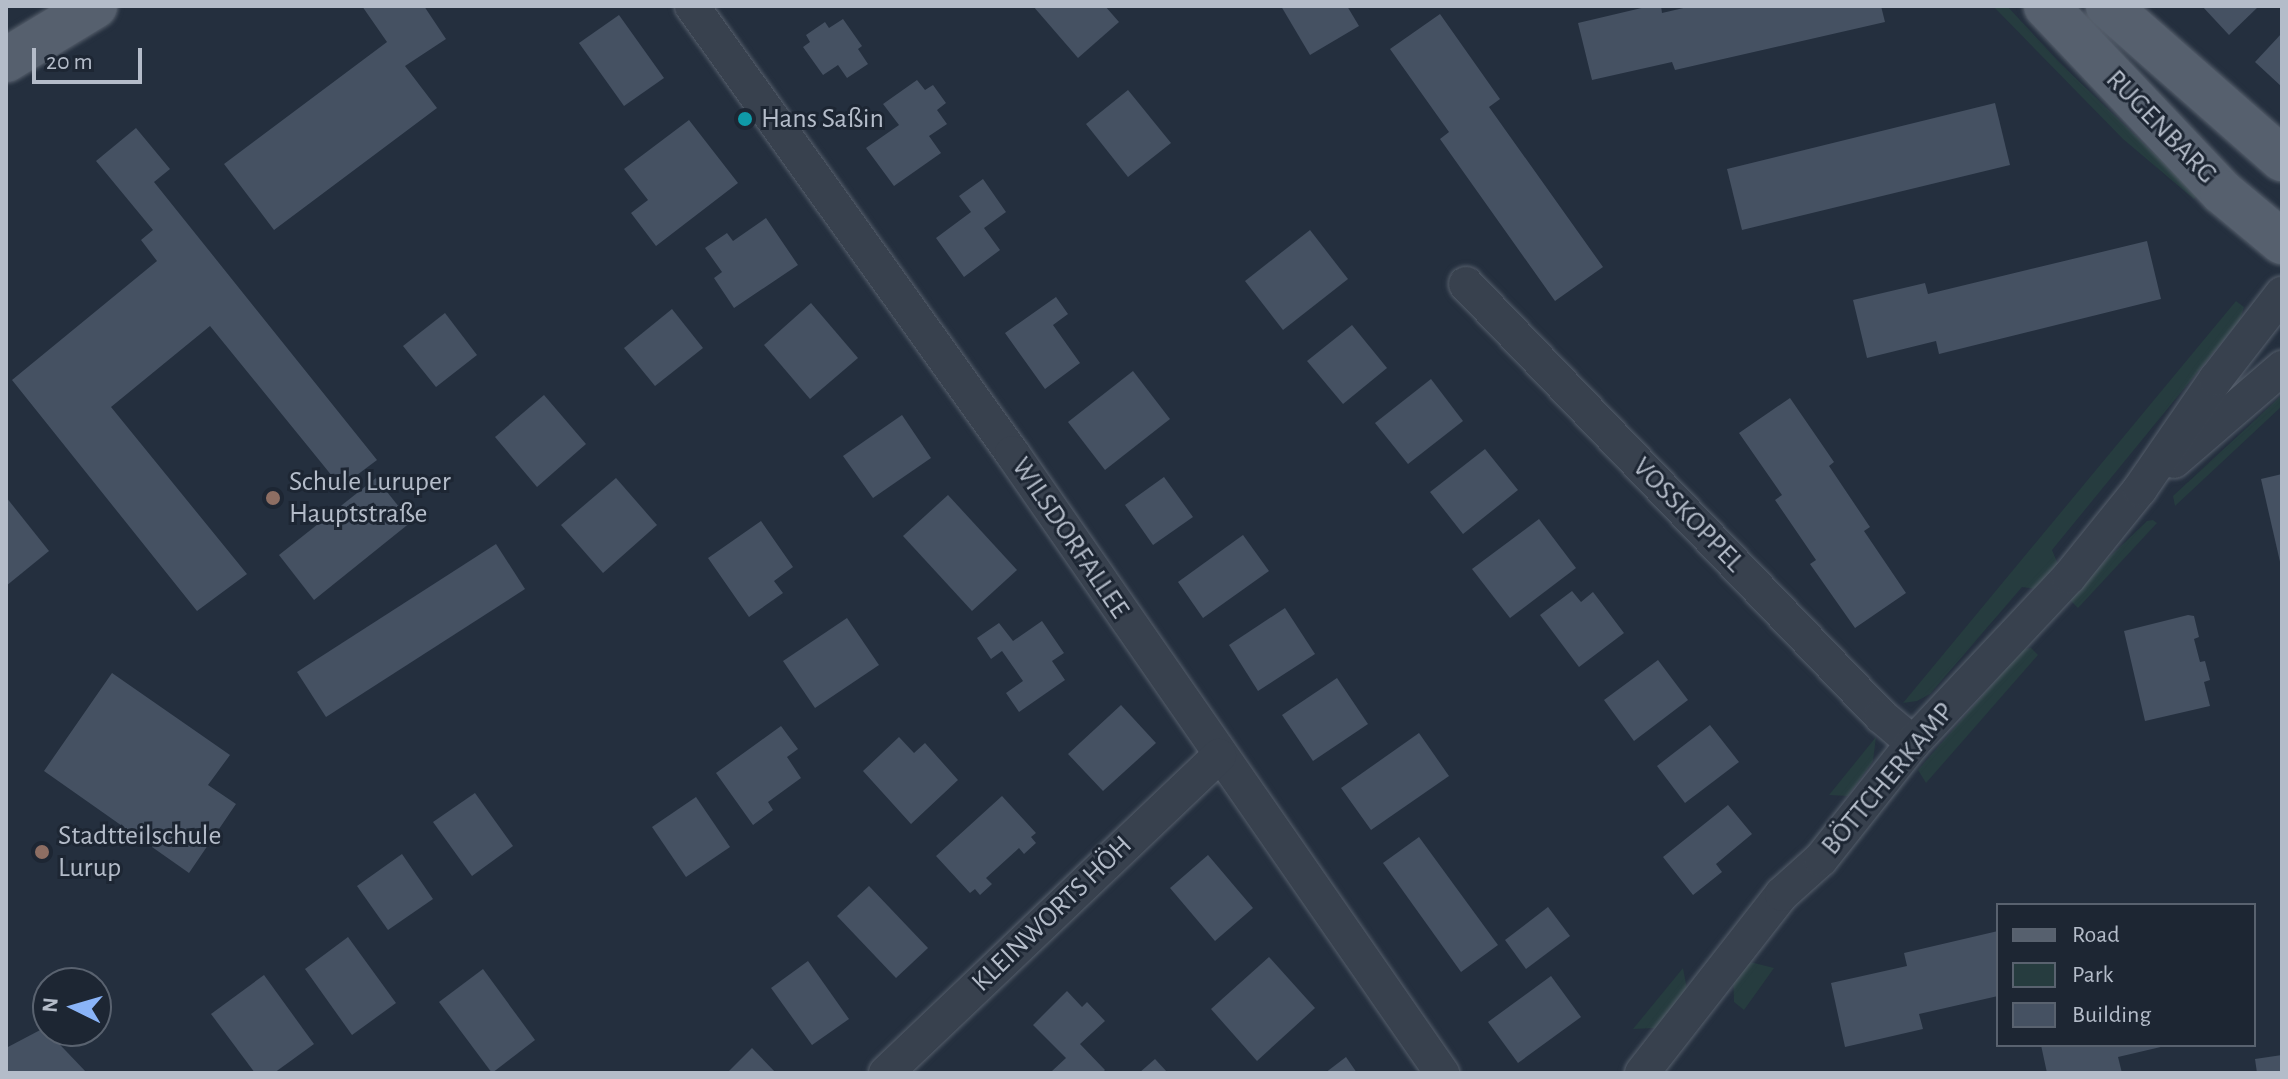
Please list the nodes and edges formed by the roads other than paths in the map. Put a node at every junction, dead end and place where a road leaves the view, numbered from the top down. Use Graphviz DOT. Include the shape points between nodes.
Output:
graph roads {
  1 [pos="95,6"];
  2 [pos="692,6"];
  3 [pos="2046,6"];
  4 [pos="2108,6"];
  5 [pos="6,60"];
  6 [pos="2282,159"];
  7 [pos="2282,242"];
  8 [pos="1466,284"];
  9 [pos="2282,294"];
  10 [pos="2282,368"];
  11 [pos="2140,489"];
  12 [pos="1913,743"];
  13 [pos="1219,756"];
  14 [pos="886,1073"];
  15 [pos="1442,1073"];
  16 [pos="1642,1073"];
  1 -- 5 [label="main road"];
  2 -- 13 [label="street, WILSDORFALLEE" via="1012,453"];
  3 -- 7 [label="main road, RUGENBARG" via="2222,192"];
  4 -- 6 [label="main road, RUGENBARG"];
  8 -- 12 [label="street, VOSSKOPPEL" via="1881,716"];
  9 -- 11 [label="street, BÖTTCHERKAMP"];
  10 -- 11 [label="street, BÖTTCHERKAMP"];
  11 -- 12 [label="street, BÖTTCHERKAMP" via="2069,577"];
  12 -- 16 [label="street, BÖTTCHERKAMP" via="1821,859 1782,894"];
  13 -- 14 [label="street, KLEINWORTS HÖH"];
  13 -- 15 [label="street, WILSDORFALLEE"];
}
